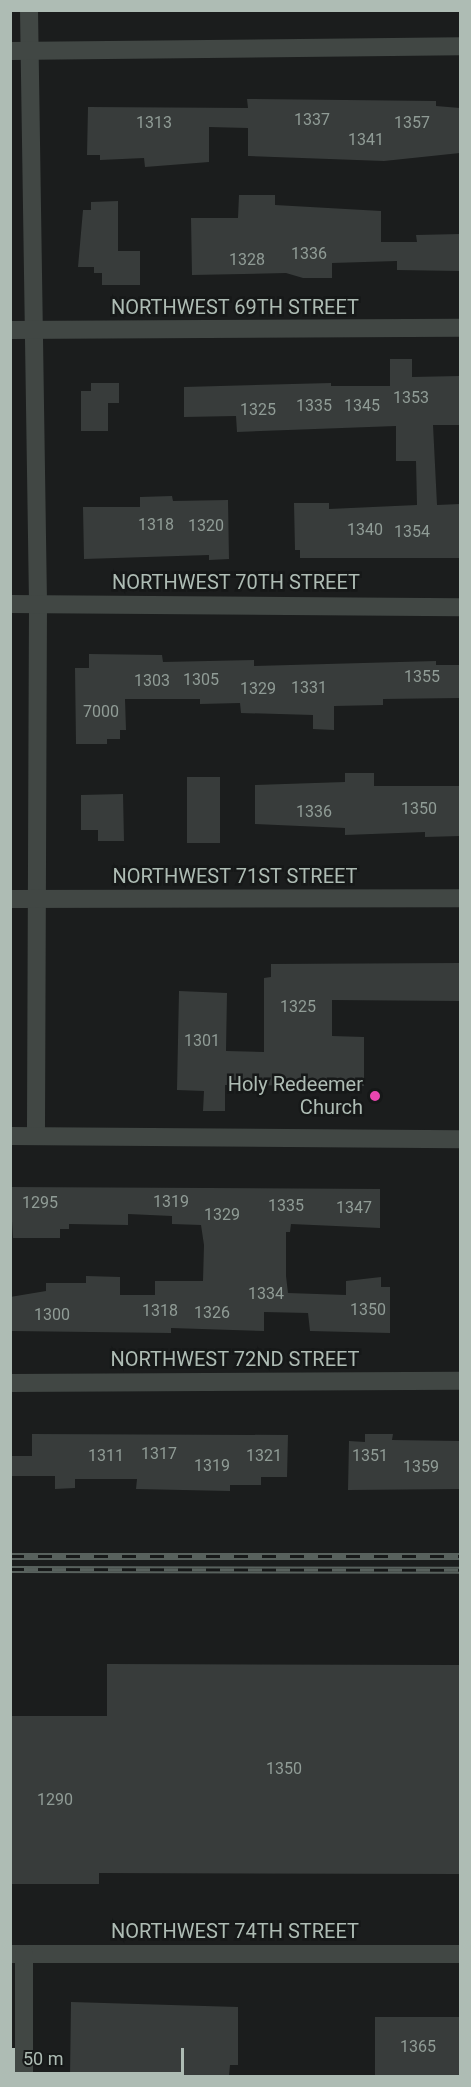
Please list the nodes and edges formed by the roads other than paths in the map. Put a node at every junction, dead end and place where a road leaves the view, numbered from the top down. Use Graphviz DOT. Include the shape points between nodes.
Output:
graph roads {
  1 [pos="29,10"];
  2 [pos="460,46"];
  3 [pos="10,51"];
  4 [pos="29,51"];
  5 [pos="460,328"];
  6 [pos="10,330"];
  7 [pos="34,330"];
  8 [pos="10,604"];
  9 [pos="38,604"];
  10 [pos="460,606"];
  11 [pos="460,898"];
  12 [pos="10,899"];
  13 [pos="35,899"];
  14 [pos="10,1136"];
  15 [pos="36,1136"];
  16 [pos="460,1139"];
  17 [pos="460,1381"];
  18 [pos="10,1383"];
  19 [pos="17,1954"];
  20 [pos="460,1954"];
  21 [pos="24,2076"];
  1 -- 4 [label="street"];
  2 -- 4 [label="street"];
  3 -- 4 [label="street"];
  4 -- 7 [label="street"];
  5 -- 7 [label="street, NORTHWEST 69TH STREET"];
  6 -- 7 [label="street, NORTHWEST 69TH STREET"];
  7 -- 9 [label="street"];
  8 -- 9 [label="street, NORTHWEST 70TH STREET"];
  9 -- 10 [label="street, NORTHWEST 70TH STREET"];
  9 -- 13 [label="street"];
  11 -- 13 [label="street, NORTHWEST 71ST STREET"];
  12 -- 13 [label="street, NORTHWEST 71ST STREET"];
  13 -- 15 [label="street"];
  14 -- 15 [label="street"];
  15 -- 16 [label="street"];
  17 -- 18 [label="street, NORTHWEST 72ND STREET"];
  19 -- 20 [label="street, NORTHWEST 74TH STREET"];
  19 -- 21 [label="street"];
}
